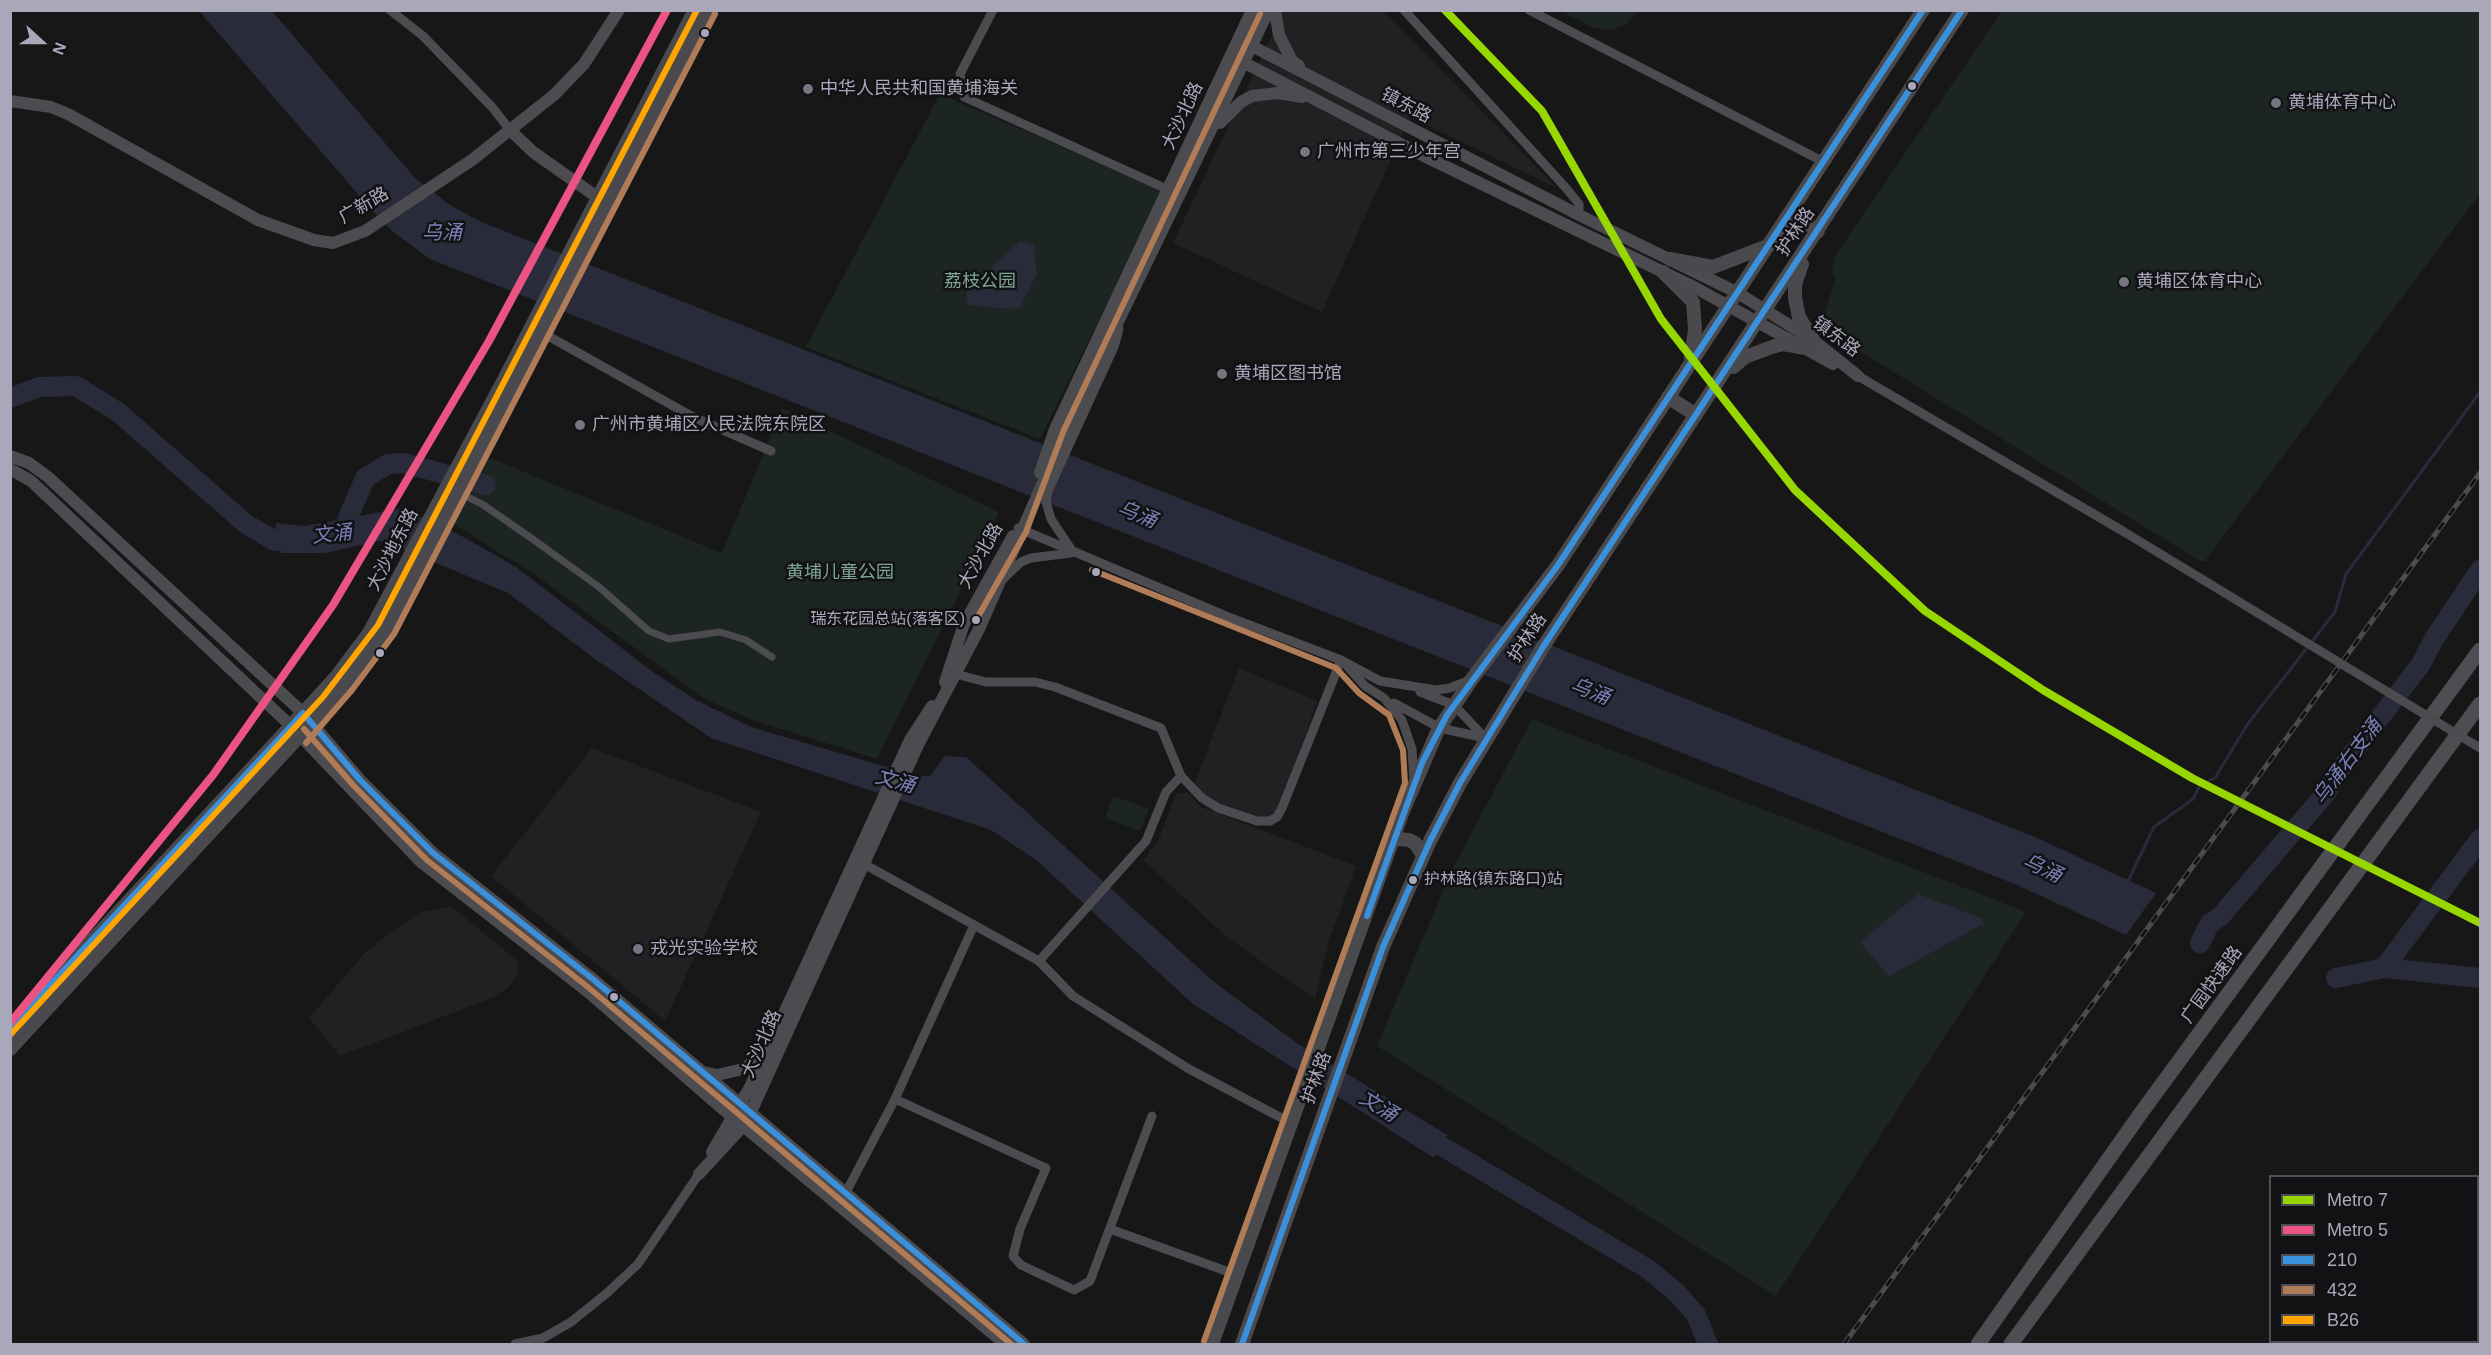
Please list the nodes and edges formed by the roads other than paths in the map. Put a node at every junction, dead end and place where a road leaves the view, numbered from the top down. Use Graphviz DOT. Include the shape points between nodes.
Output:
graph roads {
  1 [pos="390,10"];
  2 [pos="619,10"];
  3 [pos="695,10"];
  4 [pos="707,10"];
  5 [pos="993,10"];
  6 [pos="1252,10"];
  7 [pos="1269,10"];
  8 [pos="1275,10"];
  9 [pos="1404,10"];
  10 [pos="1528,10"];
  11 [pos="1923,10"];
  12 [pos="1962,10"];
  13 [pos="1250,45"];
  14 [pos="1231,55"];
  15 [pos="1242,62"];
  16 [pos="1317,80"];
  17 [pos="1329,86"];
  18 [pos="10,101"];
  19 [pos="1322,101"];
  20 [pos="510,130"];
  21 [pos="1211,133"];
  22 [pos="1824,162"];
  23 [pos="1169,190"];
  24 [pos="602,201"];
  25 [pos="1791,213"];
  26 [pos="1579,216"];
  27 [pos="1818,231"];
  28 [pos="1770,245"];
  29 [pos="1808,246"];
  30 [pos="1670,259"];
  31 [pos="1663,272"];
  32 [pos="1738,293"];
  33 [pos="1729,305"];
  34 [pos="545,312"];
  35 [pos="1761,315"];
  36 [pos="541,332"];
  37 [pos="1809,344"];
  38 [pos="1691,362"];
  39 [pos="1722,376"];
  40 [pos="1858,376"];
  41 [pos="1668,397"];
  42 [pos="1696,415"];
  43 [pos="771,451"];
  44 [pos="10,456"];
  45 [pos="463,467"];
  46 [pos="10,469"];
  47 [pos="456,492"];
  48 [pos="1035,505"];
  49 [pos="1021,529"];
  50 [pos="1073,552"];
  51 [pos="410,567"];
  52 [pos="999,583"];
  53 [pos="2481,650"];
  54 [pos="772,657"];
  55 [pos="1341,660"];
  56 [pos="953,673"];
  57 [pos="1472,679"];
  58 [pos="1405,686"];
  59 [pos="1384,698"];
  60 [pos="2481,704"];
  61 [pos="1454,705"];
  62 [pos="307,718"];
  63 [pos="1440,728"];
  64 [pos="295,731"];
  65 [pos="1485,738"];
  66 [pos="2481,748"];
  67 [pos="1181,776"];
  68 [pos="1414,784"];
  69 [pos="874,826"];
  70 [pos="1393,842"];
  71 [pos="1423,855"];
  72 [pos="864,864"];
  73 [pos="974,925"];
  74 [pos="1039,962"];
  75 [pos="10,1029"];
  76 [pos="10,1049"];
  77 [pos="765,1050"];
  78 [pos="700,1072"];
  79 [pos="895,1099"];
  80 [pos="740,1105"];
  81 [pos="750,1114"];
  82 [pos="1152,1116"];
  83 [pos="733,1117"];
  84 [pos="1293,1124"];
  85 [pos="744,1125"];
  86 [pos="699,1174"];
  87 [pos="845,1195"];
  88 [pos="837,1205"];
  89 [pos="1110,1229"];
  90 [pos="1237,1275"];
  91 [pos="515,1344"];
  92 [pos="1005,1344"];
  93 [pos="1024,1344"];
  94 [pos="1212,1344"];
  95 [pos="1242,1344"];
  96 [pos="1978,1344"];
  97 [pos="2011,1344"];
  1 -- 20 [label="street" via="423,36"];
  2 -- 20 [label="street, 广新路" via="573,78"];
  3 -- 24 [label="main road, 大沙地东路"];
  4 -- 24 [label="main road, 大沙地东路"];
  5 -- 23 [label="street" via="960,74 964,97"];
  6 -- 14 [label="street, 大沙北路"];
  7 -- 13 [label="street, 大沙北路"];
  8 -- 16 [label="street" via="1279,35 1292,62"];
  9 -- 26 [label="street" via="1573,196"];
  10 -- 22 [label="street"];
  11 -- 22 [label="main road, 护林路"];
  12 -- 27 [label="main road, 护林路"];
  13 -- 14 [label="street"];
  13 -- 15 [label="street, 大沙北路"];
  13 -- 16 [label="street, 镇东路"];
  14 -- 15 [label="street, 镇东路"];
  14 -- 23 [label="street, 大沙北路"];
  15 -- 19 [label="street, 镇东路"];
  15 -- 21 [label="street, 大沙北路"];
  16 -- 17 [label="street, 镇东路"];
  17 -- 19 [label="street"];
  17 -- 26 [label="street, 镇东路"];
  18 -- 20 [label="street, 广新路" via="51,107 68,114 276,227 333,243 365,231"];
  19 -- 21 [label="street" via="1278,93 1252,96 1231,110"];
  19 -- 31 [label="street, 镇东路" via="1424,156"];
  20 -- 24 [label="street" via="533,152"];
  21 -- 48 [label="street, 大沙北路"];
  22 -- 25 [label="main road, 护林路"];
  23 -- 48 [label="street, 大沙北路" via="1055,429"];
  24 -- 34 [label="main road, 大沙地东路"];
  25 -- 27 [label="main road"];
  25 -- 28 [label="main road, 护林路"];
  26 -- 30 [label="street, 镇东路"];
  27 -- 29 [label="main road, 护林路"];
  28 -- 30 [label="main road" via="1713,267"];
  28 -- 32 [label="main road, 护林路"];
  29 -- 35 [label="main road, 护林路"];
  29 -- 37 [label="main road" via="1795,284 1795,298"];
  30 -- 32 [label="street, 镇东路"];
  31 -- 33 [label="street, 镇东路"];
  31 -- 38 [label="main road" via="1693,302"];
  32 -- 33 [label="main road, 护林路"];
  32 -- 35 [label="street, 镇东路"];
  33 -- 35 [label="street, 镇东路"];
  33 -- 38 [label="main road, 护林路"];
  34 -- 36 [label="main road, 大沙地东路"];
  34 -- 45 [label="main road, 大沙地东路"];
  35 -- 37 [label="street, 镇东路"];
  35 -- 39 [label="main road, 护林路"];
  36 -- 43 [label="street" via="693,417"];
  36 -- 45 [label="main road, 大沙地东路"];
  37 -- 39 [label="main road" via="1783,344 1757,351"];
  37 -- 40 [label="street, 镇东路"];
  38 -- 41 [label="main road, 护林路"];
  39 -- 42 [label="main road, 护林路"];
  40 -- 66 [label="street, bridge"];
  41 -- 42 [label="main road"];
  41 -- 57 [label="main road, 护林路" via="1558,565"];
  42 -- 65 [label="main road, 护林路"];
  44 -- 62 [label="street" via="29,463 48,477"];
  45 -- 47 [label="main road, 大沙地东路"];
  45 -- 51 [label="main road, 大沙地东路"];
  46 -- 64 [label="street" via="31,481"];
  47 -- 51 [label="main road, 大沙地东路"];
  47 -- 54 [label="street" via="482,504 534,540 599,587 649,631 669,639 720,632 746,640"];
  48 -- 49 [label="street, 大沙北路"];
  48 -- 50 [label="street" via="1051,519"];
  49 -- 50 [label="street"];
  49 -- 52 [label="street, 大沙北路"];
  49 -- 56 [label="street, 大沙北路" via="964,624"];
  50 -- 52 [label="street" via="1021,562"];
  50 -- 55 [label="street"];
  51 -- 62 [label="main road, 大沙地东路" via="386,630 373,650"];
  52 -- 56 [label="street, 大沙北路"];
  53 -- 96 [label="highway, 广园快速路" via="2134,1123"];
  55 -- 58 [label="street" via="1380,681"];
  55 -- 59 [label="street" via="1365,686"];
  55 -- 67 [label="street" via="1277,817 1257,821 1218,808"];
  56 -- 67 [label="street" via="986,682 1035,682 1055,687 1161,728"];
  56 -- 69 [label="street, 大沙北路" via="937,712"];
  56 -- 69 [label="street, 大沙北路" via="910,740"];
  57 -- 58 [label="street" via="1443,689"];
  57 -- 61 [label="main road, 护林路"];
  58 -- 61 [label="street"];
  59 -- 63 [label="street"];
  59 -- 68 [label="street" via="1396,710 1409,736"];
  60 -- 97 [label="highway"];
  61 -- 63 [label="main road, 护林路"];
  61 -- 65 [label="street"];
  62 -- 64 [label="main road, 大沙地东路"];
  62 -- 78 [label="street" via="360,780 433,853 594,980"];
  63 -- 65 [label="street"];
  63 -- 68 [label="main road, 护林路"];
  64 -- 75 [label="main road, 大沙地东路"];
  64 -- 76 [label="main road, 大沙地东路"];
  64 -- 83 [label="street" via="421,862 587,991"];
  65 -- 71 [label="main road, 护林路"];
  67 -- 74 [label="street" via="1166,792 1146,841"];
  68 -- 70 [label="main road, 护林路"];
  69 -- 72 [label="street, 大沙北路"];
  69 -- 77 [label="street, 大沙北路"];
  70 -- 71 [label="main road" via="1409,840"];
  70 -- 84 [label="main road, 护林路"];
  71 -- 95 [label="main road, 护林路" via="1387,936"];
  72 -- 73 [label="street"];
  72 -- 81 [label="street, 大沙北路"];
  73 -- 74 [label="street"];
  73 -- 79 [label="street"];
  74 -- 84 [label="street" via="1073,996 1189,1069"];
  77 -- 78 [label="street" via="742,1069 717,1075"];
  77 -- 80 [label="street, 大沙北路"];
  78 -- 80 [label="street"];
  79 -- 87 [label="street"];
  79 -- 89 [label="street" via="1046,1168 1014,1246 1013,1256 1021,1265 1067,1288 1082,1288 1090,1281"];
  80 -- 81 [label="street"];
  80 -- 83 [label="street, 大沙北路"];
  81 -- 85 [label="street, 大沙北路"];
  81 -- 87 [label="street"];
  82 -- 89 [label="street"];
  83 -- 85 [label="street"];
  83 -- 86 [label="street, 大沙北路"];
  84 -- 90 [label="main road, 护林路"];
  85 -- 86 [label="street, 大沙北路"];
  85 -- 88 [label="street"];
  86 -- 91 [label="street" via="638,1264 607,1293 571,1322 543,1338"];
  87 -- 88 [label="street"];
  87 -- 93 [label="street"];
  88 -- 92 [label="street"];
  89 -- 90 [label="street"];
  90 -- 94 [label="main road, 护林路"];
}
